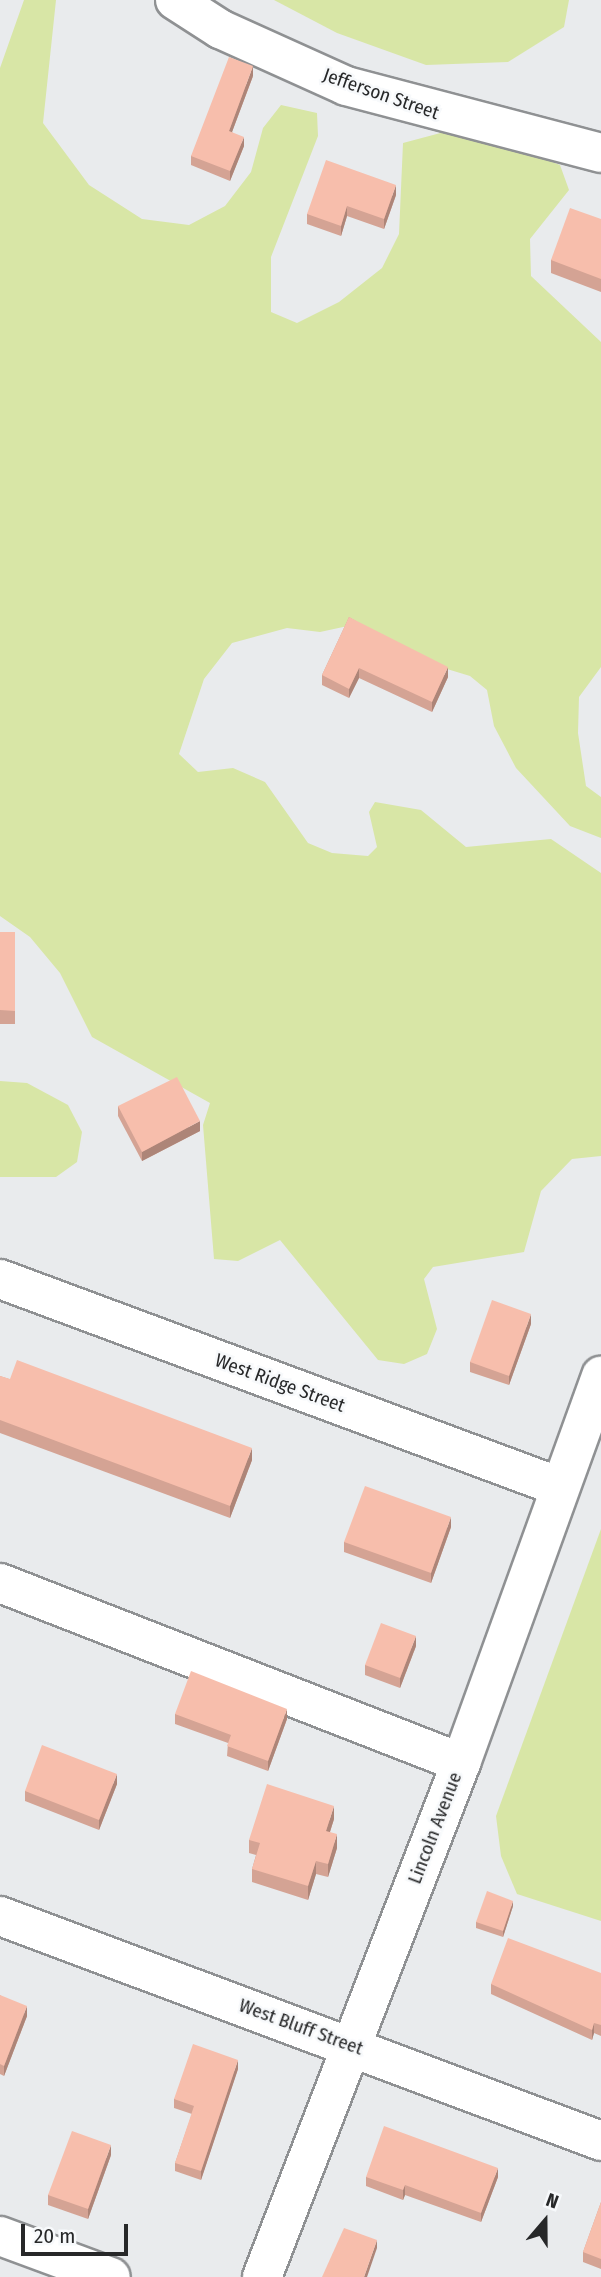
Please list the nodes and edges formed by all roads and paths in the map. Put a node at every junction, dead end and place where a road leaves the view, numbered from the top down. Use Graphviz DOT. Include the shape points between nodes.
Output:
graph roads {
  1 [pos="174,0"];
  2 [pos="601,153"];
  3 [pos="0,1279"];
  4 [pos="601,1376"];
  5 [pos="560,1487"];
  6 [pos="0,1583"];
  7 [pos="461,1763"];
  8 [pos="0,1916"];
  9 [pos="350,2045"];
  10 [pos="601,2141"];
  11 [pos="0,2236"];
  12 [pos="111,2277"];
  13 [pos="262,2277"];
  1 -- 2 [label="street, Jefferson Street" via="220,29 346,86"];
  3 -- 5 [label="street, West Ridge Street"];
  4 -- 5 [label="street, Lincoln Avenue"];
  5 -- 7 [label="street, Lincoln Avenue"];
  6 -- 7 [label="street"];
  7 -- 9 [label="street, Lincoln Avenue"];
  8 -- 9 [label="street, West Bluff Street"];
  9 -- 10 [label="street, West Bluff Street"];
  9 -- 13 [label="street, Lincoln Avenue"];
  11 -- 12 [label="street"];
}
